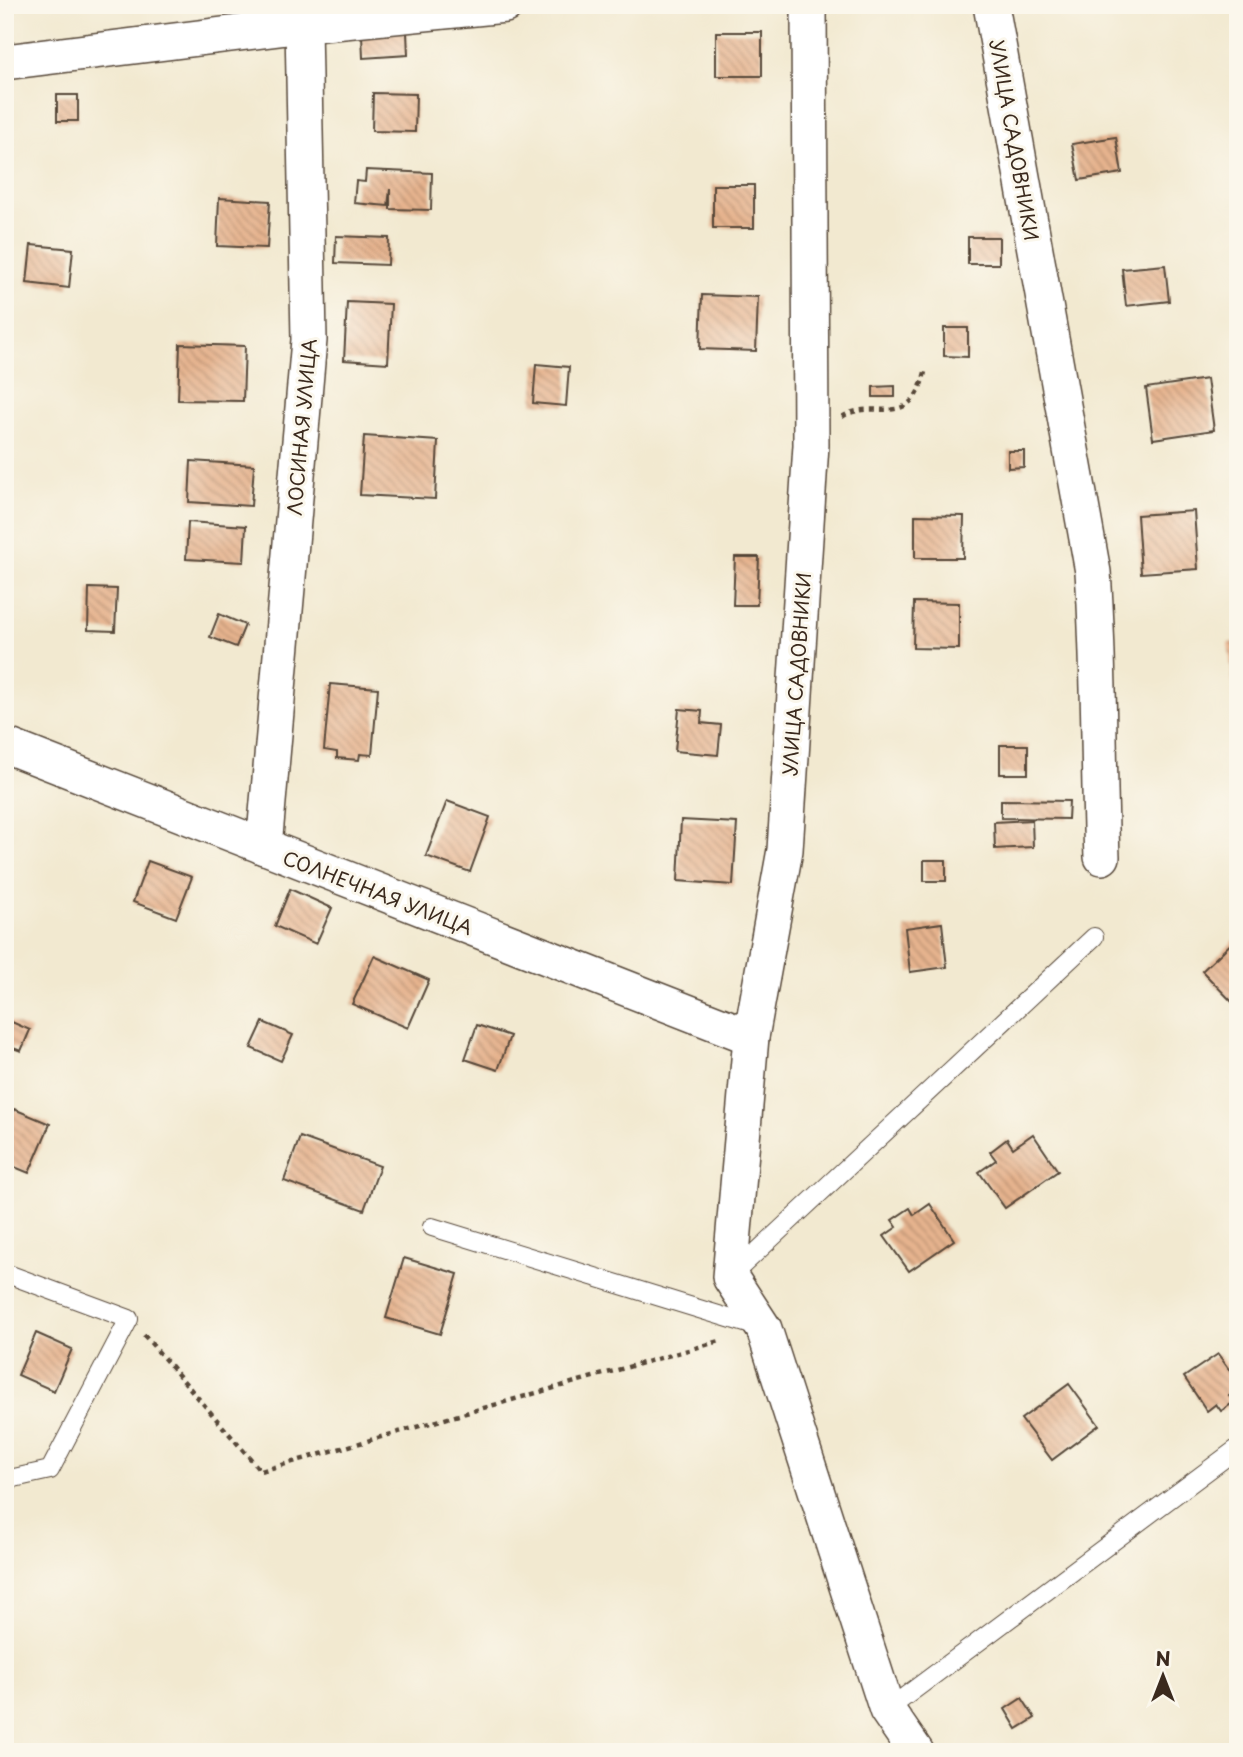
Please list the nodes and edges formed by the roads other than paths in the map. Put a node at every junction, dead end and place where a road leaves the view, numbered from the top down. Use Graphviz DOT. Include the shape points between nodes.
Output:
graph roads {
  1 [pos="505,5"];
  2 [pos="809,5"];
  3 [pos="990,5"];
  4 [pos="302,15"];
  5 [pos="5,62"];
  6 [pos="5,745"];
  7 [pos="264,848"];
  8 [pos="1101,857"];
  9 [pos="1094,937"];
  10 [pos="751,1037"];
  11 [pos="432,1227"];
  12 [pos="5,1273"];
  13 [pos="730,1277"];
  14 [pos="764,1329"];
  15 [pos="1238,1448"];
  16 [pos="5,1480"];
  17 [pos="887,1710"];
  18 [pos="916,1752"];
  1 -- 4 [label="street"];
  2 -- 10 [label="street, УЛИЦА САДОВНИКИ" via="811,444 785,850"];
  3 -- 8 [label="street, УЛИЦА САДОВНИКИ" via="1093,572"];
  4 -- 5 [label="street"];
  4 -- 7 [label="street, ЛОСИНАЯ УЛИЦА" via="309,340"];
  6 -- 7 [label="street, СОЛНЕЧНАЯ УЛИЦА"];
  7 -- 10 [label="street, СОЛНЕЧНАЯ УЛИЦА"];
  9 -- 13 [label="lane"];
  10 -- 13 [label="street, УЛИЦА САДОВНИКИ"];
  11 -- 14 [label="lane"];
  12 -- 16 [label="lane" via="130,1319 50,1470"];
  13 -- 14 [label="street"];
  14 -- 17 [label="street"];
  15 -- 17 [label="lane"];
  17 -- 18 [label="street"];
}
